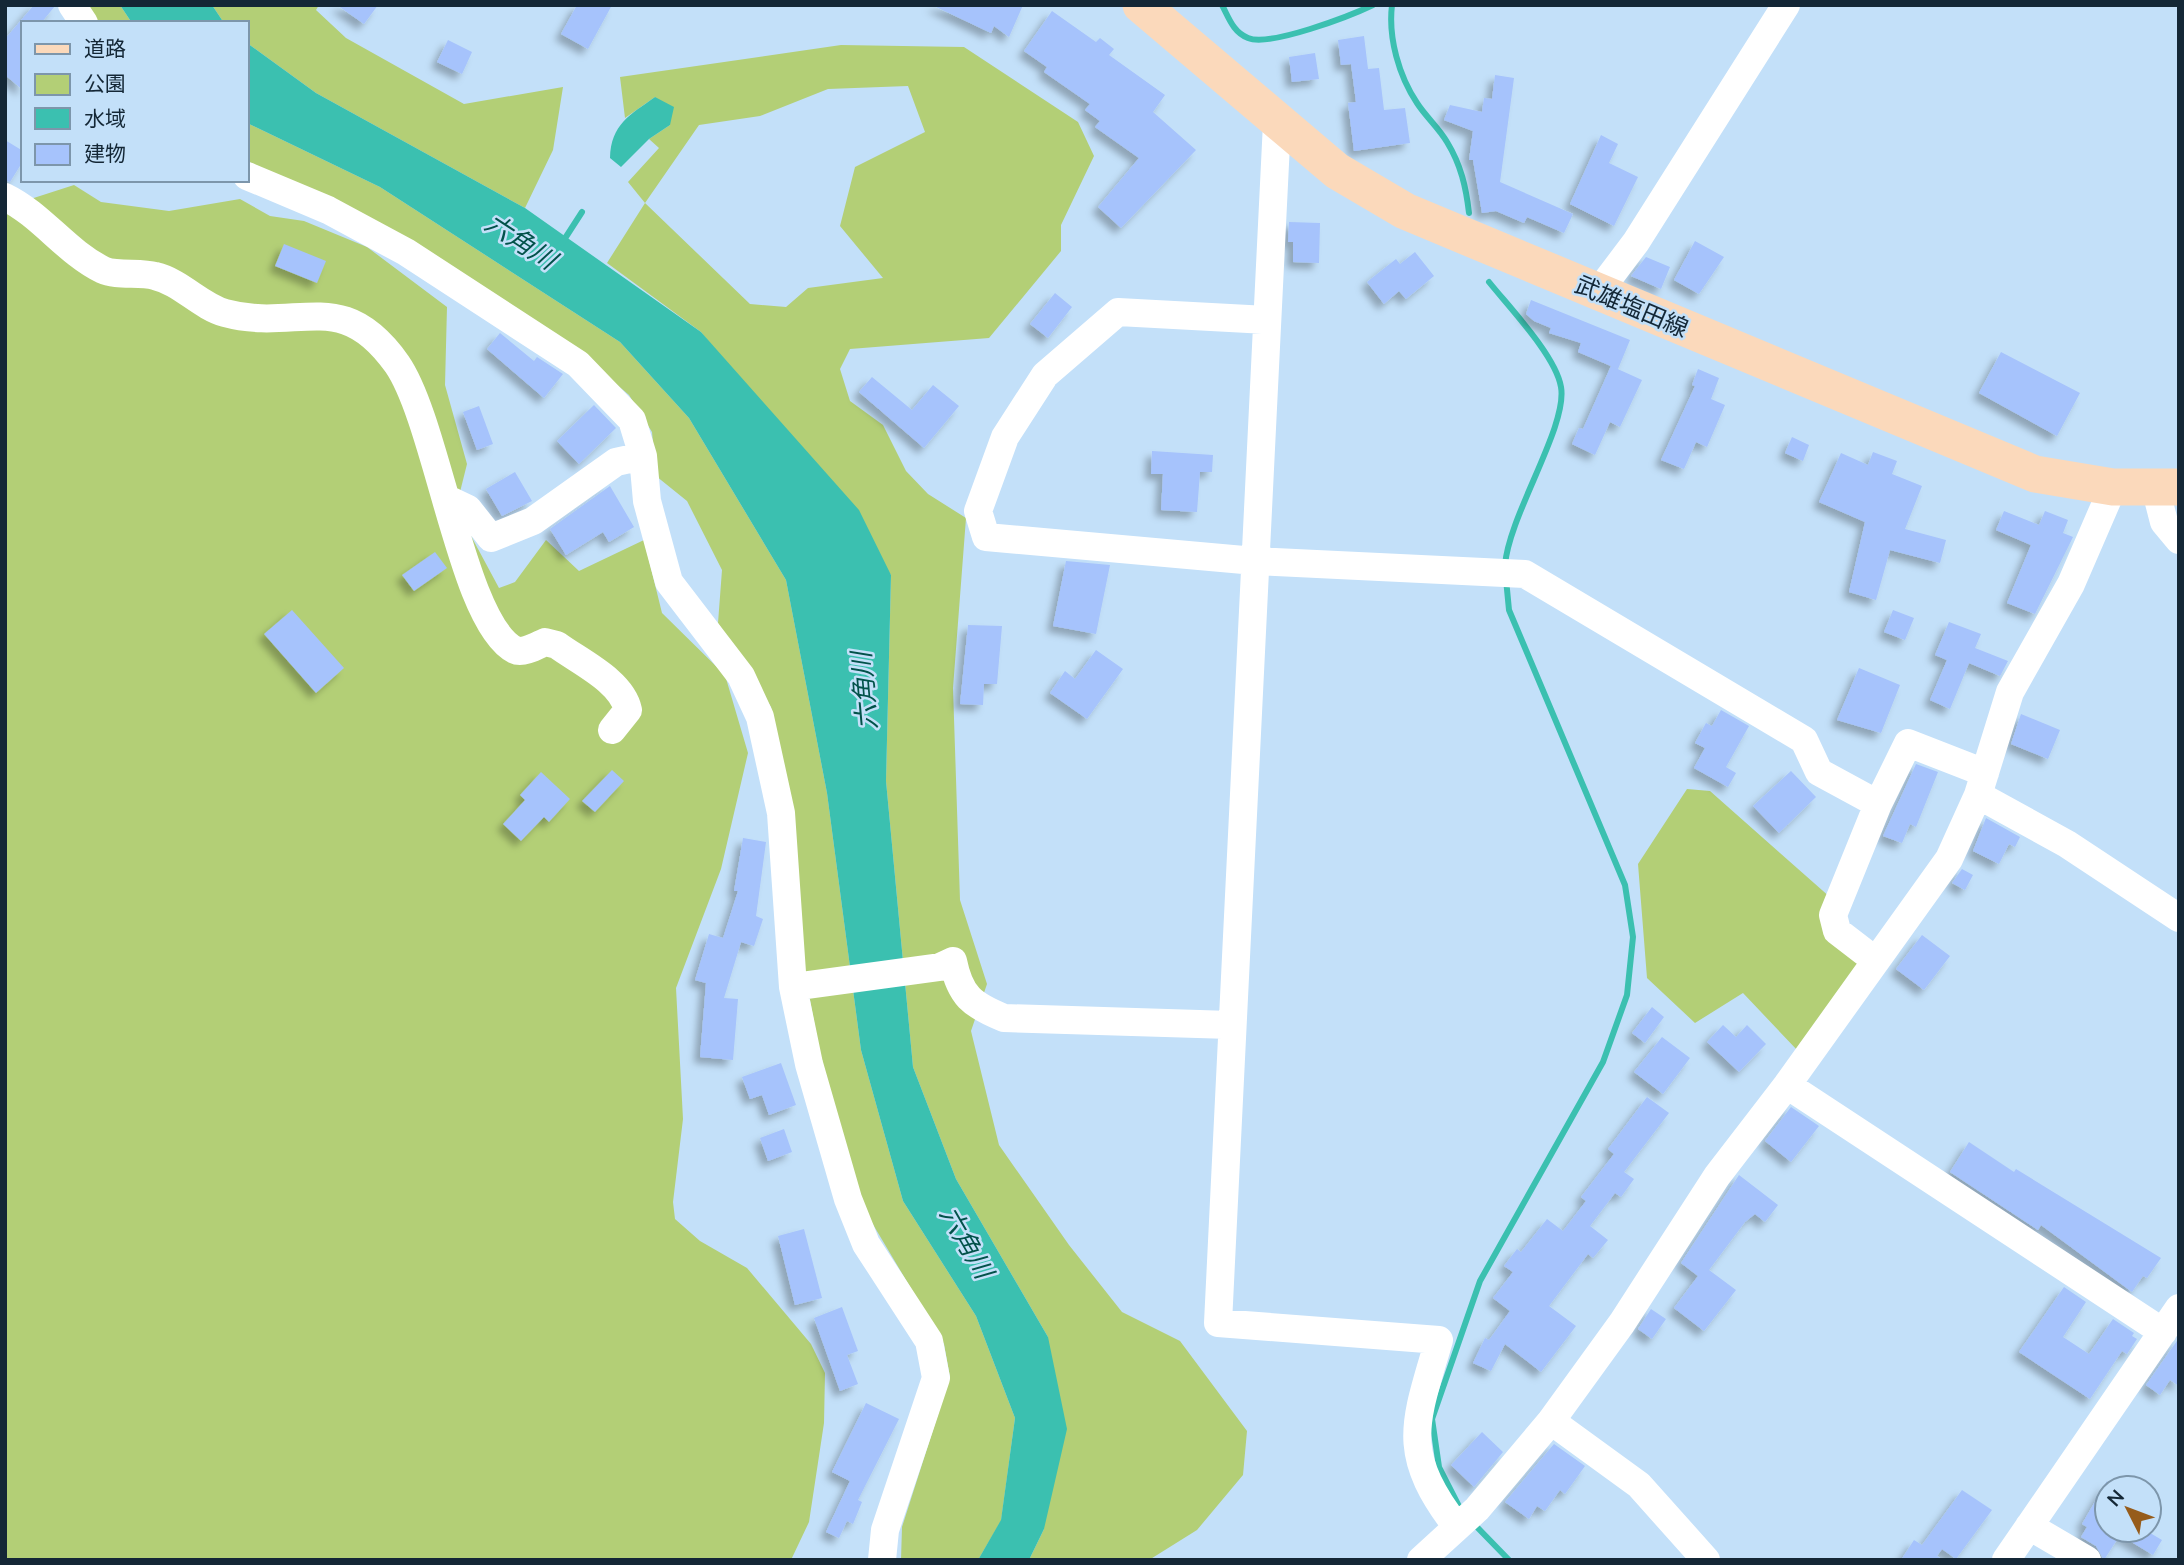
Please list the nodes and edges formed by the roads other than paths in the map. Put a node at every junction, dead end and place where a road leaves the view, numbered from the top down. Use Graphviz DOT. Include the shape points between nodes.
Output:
graph roads {
  1 [pos="72,5"];
  2 [pos="1141,5"];
  3 [pos="1786,5"];
  4 [pos="83,21"];
  5 [pos="1278,123"];
  6 [pos="248,176"];
  7 [pos="5,197"];
  8 [pos="1599,291"];
  9 [pos="1267,320"];
  10 [pos="643,456"];
  11 [pos="2113,487"];
  12 [pos="2167,487"];
  13 [pos="447,499"];
  14 [pos="2179,540"];
  15 [pos="1255,561"];
  16 [pos="612,730"];
  17 [pos="1982,784"];
  18 [pos="1878,804"];
  19 [pos="2179,918"];
  20 [pos="1876,961"];
  21 [pos="799,986"];
  22 [pos="1231,1025"];
  23 [pos="1787,1085"];
  24 [pos="2179,1308"];
  25 [pos="2163,1332"];
  26 [pos="1551,1420"];
  27 [pos="1467,1518"];
  28 [pos="2029,1526"];
  29 [pos="882,1560"];
  30 [pos="1421,1560"];
  31 [pos="1706,1560"];
  32 [pos="2006,1560"];
  33 [pos="2087,1560"];
  1 -- 4 [label="street"];
  2 -- 5 [label="main road, 武雄塩田線"];
  3 -- 8 [label="street" via="1636,242"];
  5 -- 8 [label="main road, 武雄塩田線" via="1337,171 1405,211"];
  5 -- 9 [label="street"];
  6 -- 10 [label="street" via="328,210 405,252 578,364 632,420"];
  7 -- 13 [label="street" via="25,206 104,271 157,276 221,312 254,320 326,316 354,321 397,364 416,398"];
  8 -- 11 [label="main road, 武雄塩田線" via="2035,474"];
  9 -- 15 [label="street"];
  9 -- 15 [label="street" via="1118,312 1045,375 1005,437 978,511 986,537"];
  10 -- 13 [label="street" via="616,462 533,521 491,538 468,509"];
  10 -- 21 [label="street" via="647,501 668,582 741,676 760,717 781,813"];
  11 -- 12 [label="main road, 武雄塩田線"];
  11 -- 17 [label="street" via="2071,584 2010,692"];
  12 -- 14 [label="street" via="2164,522"];
  13 -- 16 [label="street" via="460,547 494,629 522,652 545,642 557,645 616,688 628,710"];
  15 -- 18 [label="street" via="1525,574 1804,740 1819,772"];
  15 -- 22 [label="street"];
  17 -- 18 [label="street" via="1908,743"];
  17 -- 19 [label="street"];
  17 -- 20 [label="street" via="1949,859"];
  18 -- 20 [label="street" via="1833,915 1837,931"];
  20 -- 23 [label="street"];
  21 -- 22 [label="street" via="940,967 953,961 958,985 981,1009 1004,1018"];
  21 -- 29 [label="street" via="809,1064 848,1199 866,1244 929,1341 936,1378 885,1530"];
  22 -- 27 [label="street" via="1218,1323 1439,1340 1416,1420 1419,1462 1436,1499"];
  23 -- 25 [label="street"];
  23 -- 26 [label="street" via="1717,1176 1622,1324"];
  24 -- 25 [label="street"];
  25 -- 28 [label="street"];
  26 -- 27 [label="street"];
  26 -- 31 [label="street" via="1639,1485"];
  27 -- 30 [label="street"];
  28 -- 32 [label="street"];
  28 -- 33 [label="street"];
}
